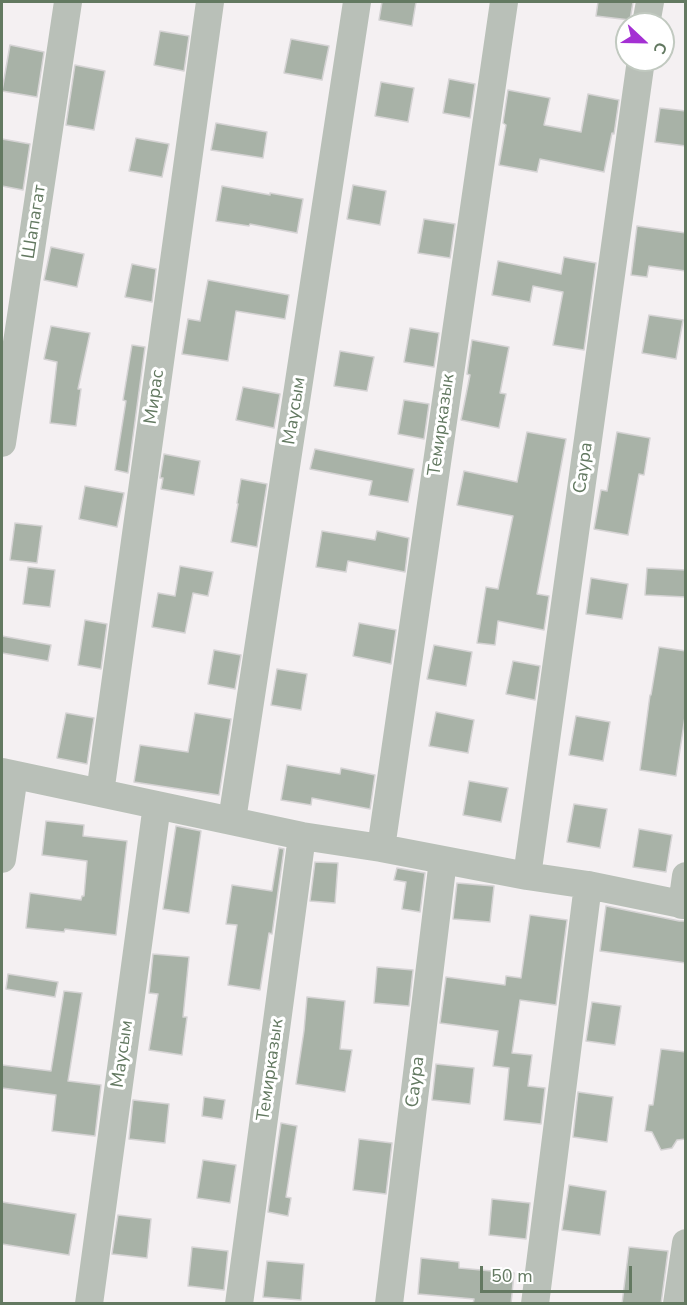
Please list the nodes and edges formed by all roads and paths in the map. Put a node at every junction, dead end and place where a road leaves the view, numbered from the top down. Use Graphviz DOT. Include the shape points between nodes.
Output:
graph roads {
  1 [pos="68,2"];
  2 [pos="210,2"];
  3 [pos="357,2"];
  4 [pos="504,2"];
  5 [pos="639,72"];
  6 [pos="2,443"];
  7 [pos="8,774"];
  8 [pos="100,793"];
  9 [pos="157,806"];
  10 [pos="232,820"];
  11 [pos="302,837"];
  12 [pos="381,848"];
  13 [pos="2,859"];
  14 [pos="442,860"];
  15 [pos="527,876"];
  16 [pos="686,876"];
  17 [pos="588,885"];
  18 [pos="684,905"];
  19 [pos="686,1243"];
  20 [pos="88,1304"];
  21 [pos="239,1304"];
  22 [pos="389,1304"];
  23 [pos="535,1304"];
  24 [pos="677,1304"];
  1 -- 6 [label="street, Шапагат"];
  2 -- 8 [label="street, Мирас"];
  3 -- 10 [label="street, Маусым"];
  4 -- 12 [label="street, Темирказык"];
  5 -- 15 [label="street, Саура"];
  7 -- 8 [label="street"];
  7 -- 13 [label="street"];
  8 -- 9 [label="street"];
  9 -- 10 [label="street"];
  9 -- 20 [label="street, Маусым"];
  10 -- 11 [label="street"];
  11 -- 12 [label="street"];
  11 -- 21 [label="street, Темирказык"];
  12 -- 14 [label="street"];
  14 -- 15 [label="street"];
  14 -- 22 [label="street, Саура"];
  15 -- 17 [label="street"];
  16 -- 18 [label="street"];
  17 -- 18 [label="street"];
  17 -- 23 [label="street"];
  19 -- 24 [label="street"];
}
